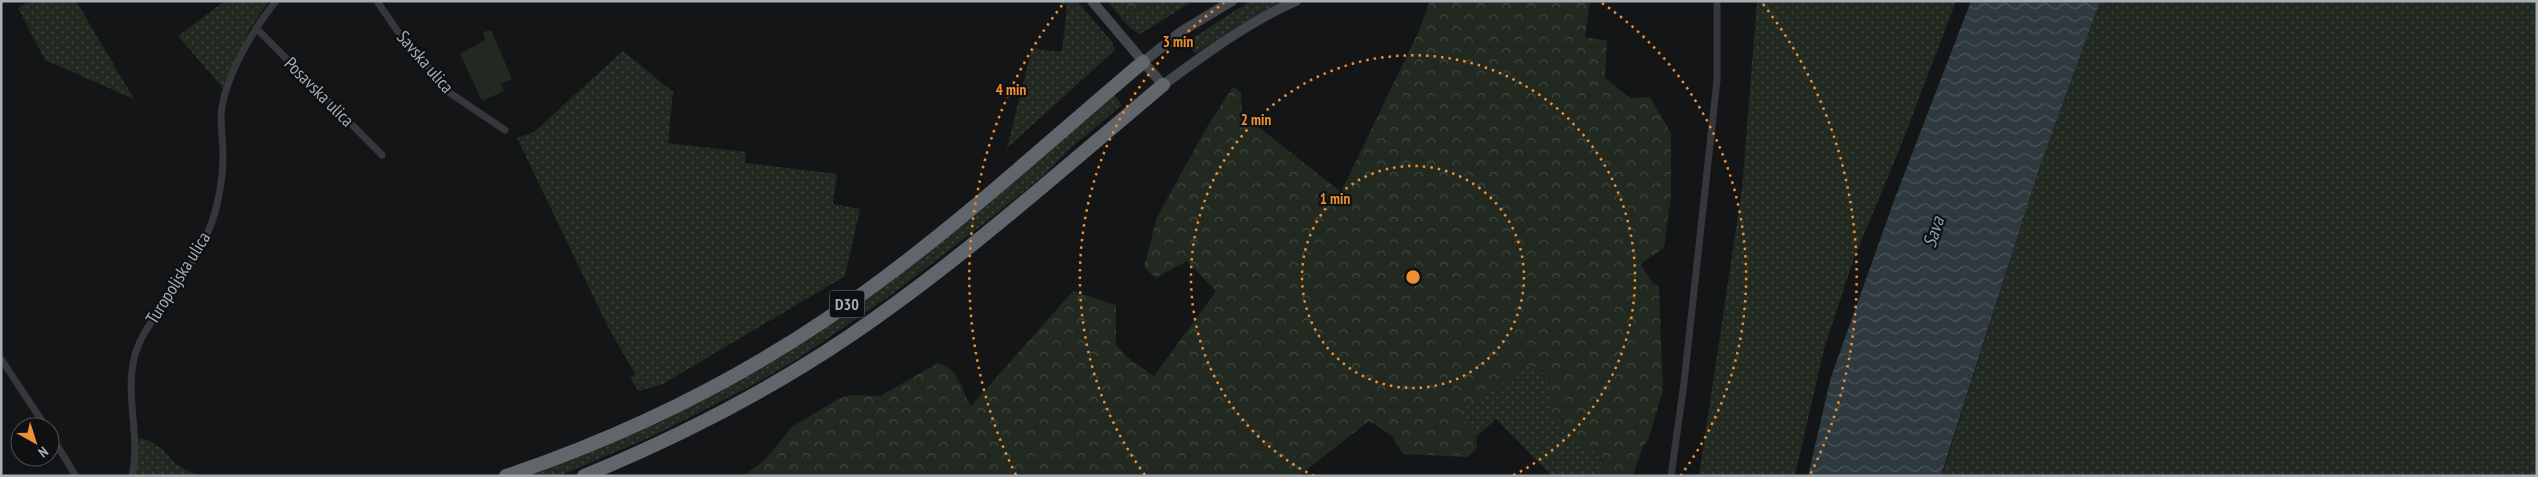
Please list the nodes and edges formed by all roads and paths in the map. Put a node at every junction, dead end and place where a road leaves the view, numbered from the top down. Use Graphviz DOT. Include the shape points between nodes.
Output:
graph roads {
  1 [pos="276,1"];
  2 [pos="378,1"];
  3 [pos="1092,1"];
  4 [pos="1232,1"];
  5 [pos="1296,1"];
  6 [pos="1717,1"];
  7 [pos="256,28"];
  8 [pos="1143,62"];
  9 [pos="1163,85"];
  10 [pos="505,130"];
  11 [pos="382,156"];
  12 [pos="1,359"];
  13 [pos="39,417"];
  14 [pos="60,450"];
  15 [pos="76,476"];
  16 [pos="132,476"];
  17 [pos="506,476"];
  18 [pos="584,476"];
  19 [pos="1670,476"];
  1 -- 7 [label="street, Turopoljska ulica"];
  2 -- 10 [label="street, Savska ulica" via="396,29 450,94"];
  3 -- 8 [label="main road"];
  4 -- 8 [label="main road" via="1182,31"];
  5 -- 9 [label="main road" via="1222,43"];
  6 -- 19 [label="street" via="1717,80 1684,383"];
  7 -- 11 [label="street, Posavska ulica"];
  7 -- 16 [label="street, Turopoljska ulica" via="223,101 220,189 209,231 136,349 130,380 135,449"];
  8 -- 9 [label="main road"];
  8 -- 17 [label="highway, D30" via="946,230 879,282 805,332 728,379 650,419 573,453"];
  9 -- 18 [label="highway, D30" via="916,288 847,338 741,402 668,440"];
  12 -- 13 [label="street"];
  14 -- 15 [label="street"];
}
